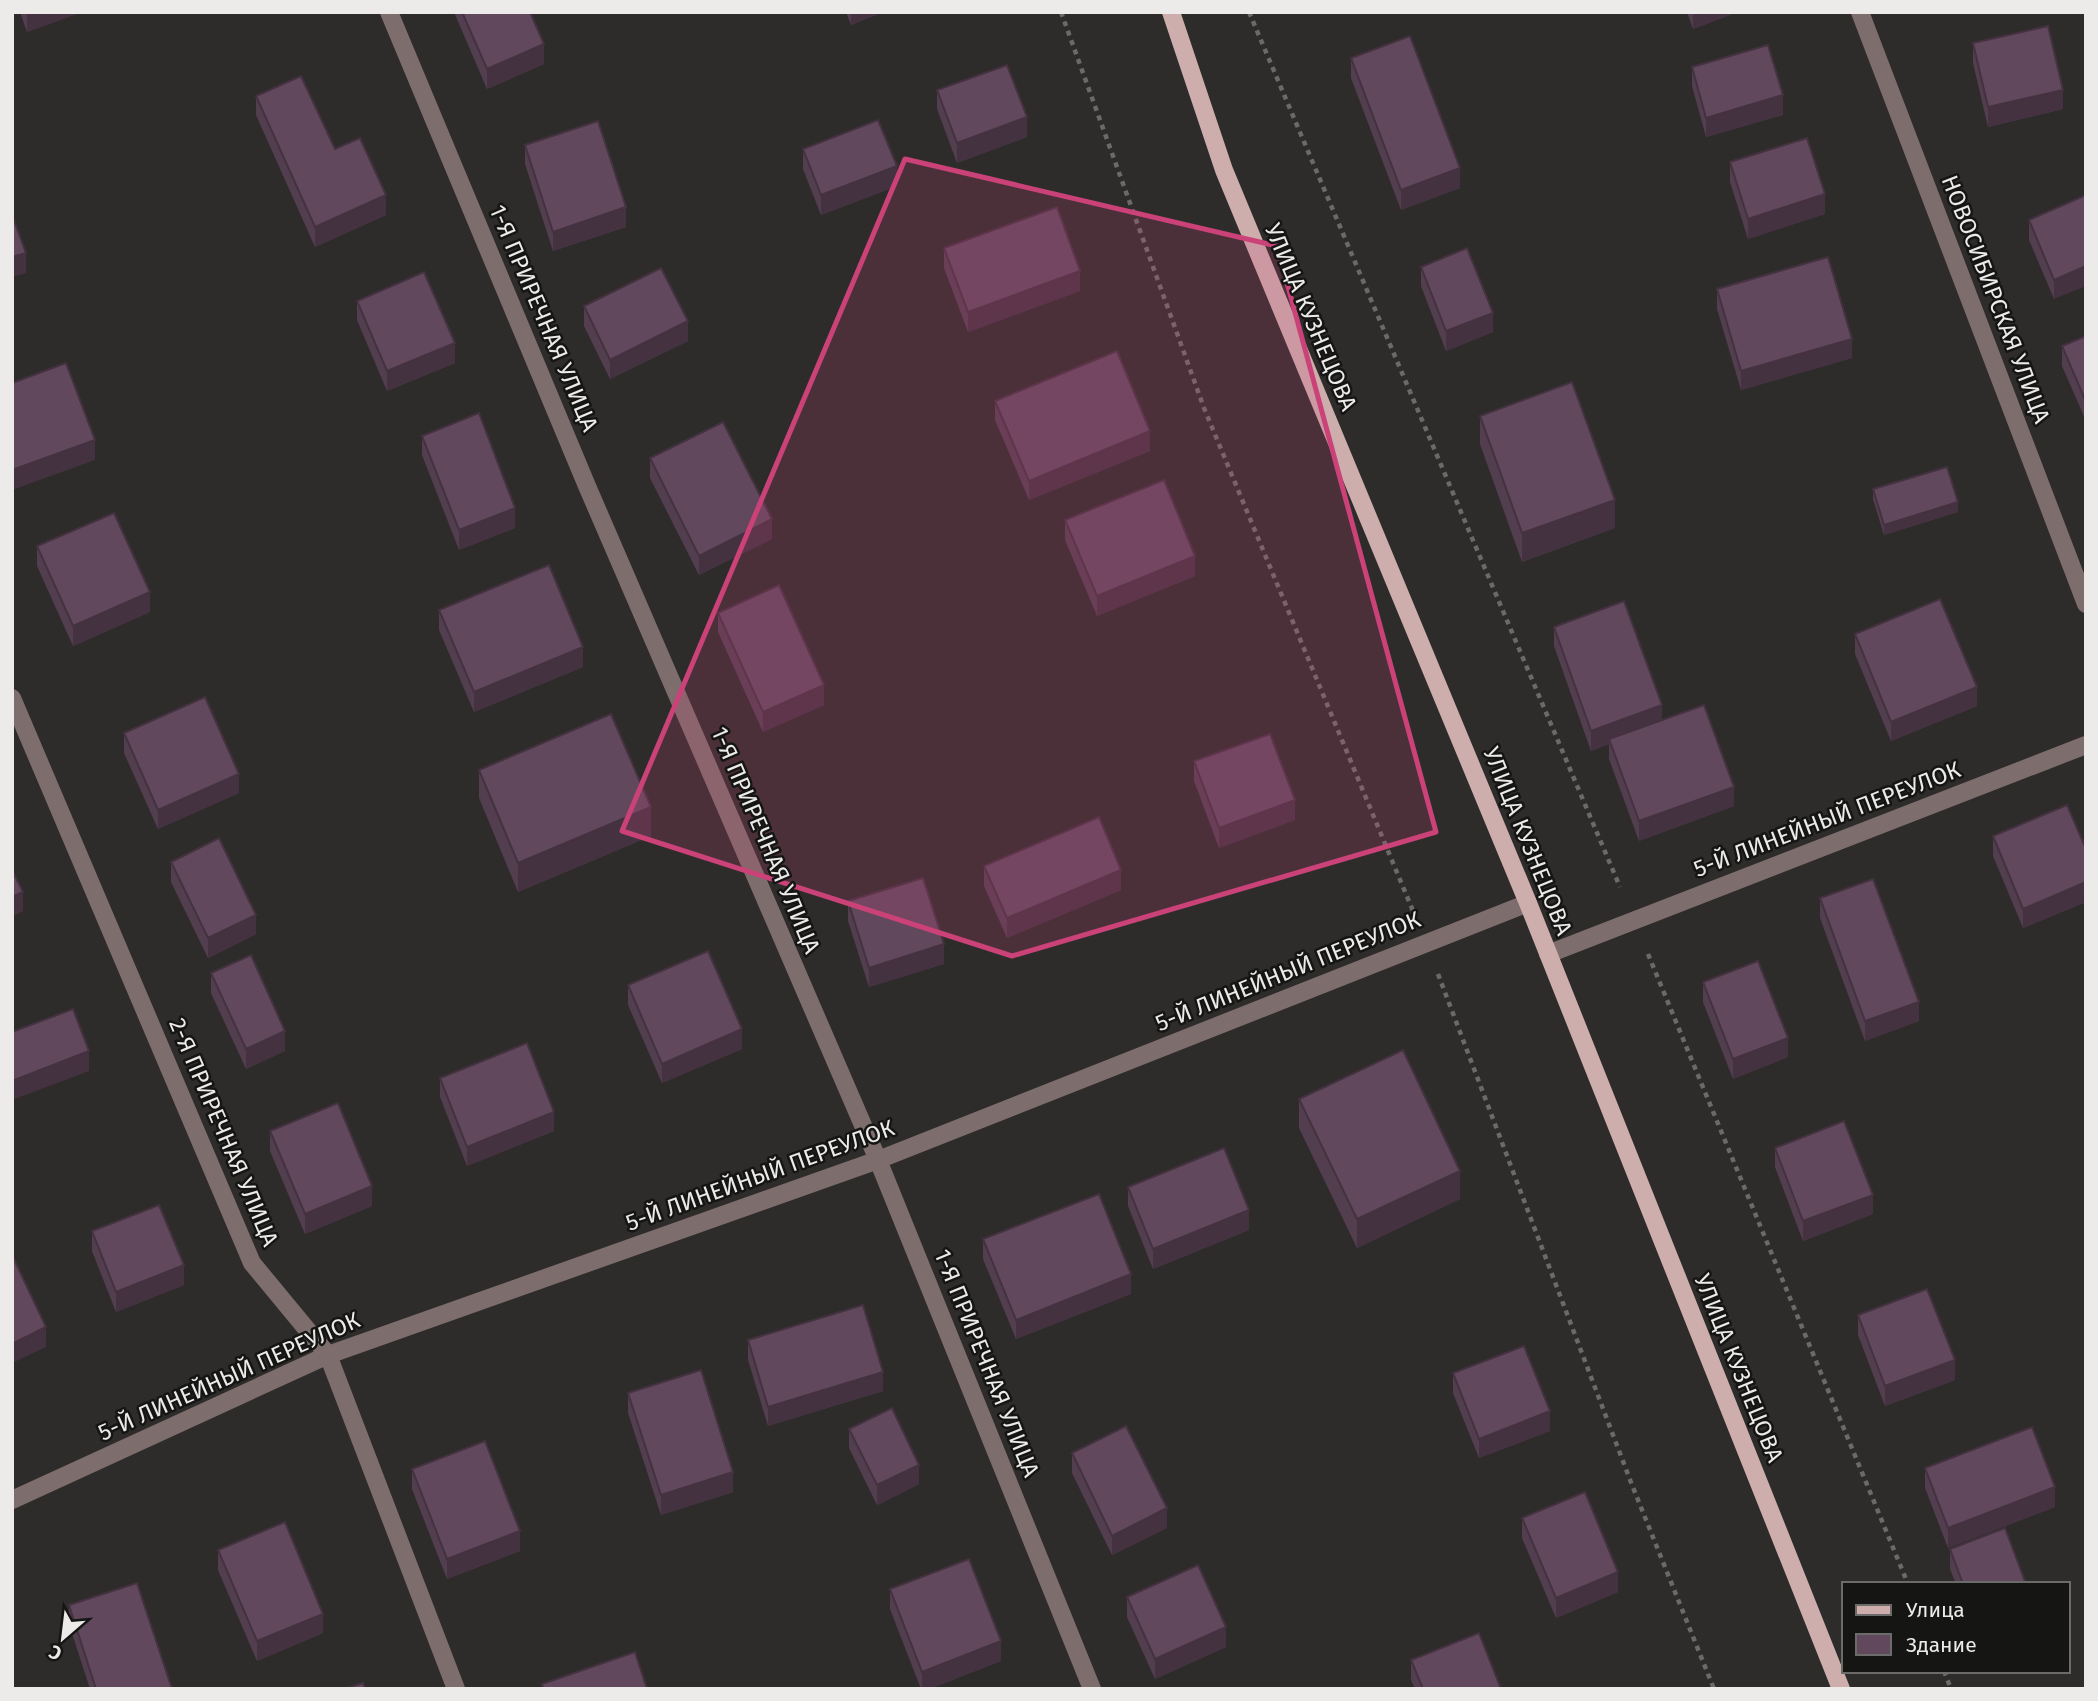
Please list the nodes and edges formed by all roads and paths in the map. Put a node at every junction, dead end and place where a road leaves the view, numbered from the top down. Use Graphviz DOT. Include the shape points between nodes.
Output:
graph roads {
  1 [pos="389,12"];
  2 [pos="1061,12"];
  3 [pos="1171,12"];
  4 [pos="1249,12"];
  5 [pos="1860,12"];
  6 [pos="2086,604"];
  7 [pos="12,698"];
  8 [pos="2086,745"];
  9 [pos="1528,903"];
  10 [pos="1634,920"];
  11 [pos="1426,943"];
  12 [pos="1548,954"];
  13 [pos="878,1160"];
  14 [pos="328,1355"];
  15 [pos="12,1500"];
  16 [pos="1907,1582"];
  17 [pos="456,1689"];
  18 [pos="1092,1689"];
  19 [pos="1714,1689"];
  20 [pos="1841,1689"];
  1 -- 13 [label="street, 1-Я ПРИРЕЧНАЯ УЛИЦА" via="592,499"];
  2 -- 11 [label="path" via="1204,408"];
  3 -- 9 [label="main road, УЛИЦА КУЗНЕЦОВА" via="1224,170"];
  4 -- 10 [label="path"];
  5 -- 6 [label="street, НОВОСИБИРСКАЯ УЛИЦА"];
  7 -- 14 [label="street, 2-Я ПРИРЕЧНАЯ УЛИЦА" via="252,1263"];
  8 -- 10 [label="street, 5-Й ЛИНЕЙНЫЙ ПЕРЕУЛОК"];
  9 -- 11 [label="street, 5-Й ЛИНЕЙНЫЙ ПЕРЕУЛОК"];
  9 -- 12 [label="main road, УЛИЦА КУЗНЕЦОВА"];
  10 -- 12 [label="street, 5-Й ЛИНЕЙНЫЙ ПЕРЕУЛОК"];
  10 -- 16 [label="path"];
  11 -- 13 [label="street, 5-Й ЛИНЕЙНЫЙ ПЕРЕУЛОК"];
  11 -- 19 [label="path"];
  12 -- 20 [label="main road, УЛИЦА КУЗНЕЦОВА"];
  13 -- 14 [label="street, 5-Й ЛИНЕЙНЫЙ ПЕРЕУЛОК"];
  13 -- 18 [label="street, 1-Я ПРИРЕЧНАЯ УЛИЦА"];
  14 -- 15 [label="street, 5-Й ЛИНЕЙНЫЙ ПЕРЕУЛОК"];
  14 -- 17 [label="street, 2-Я ПРИРЕЧНАЯ УЛИЦА"];
}
